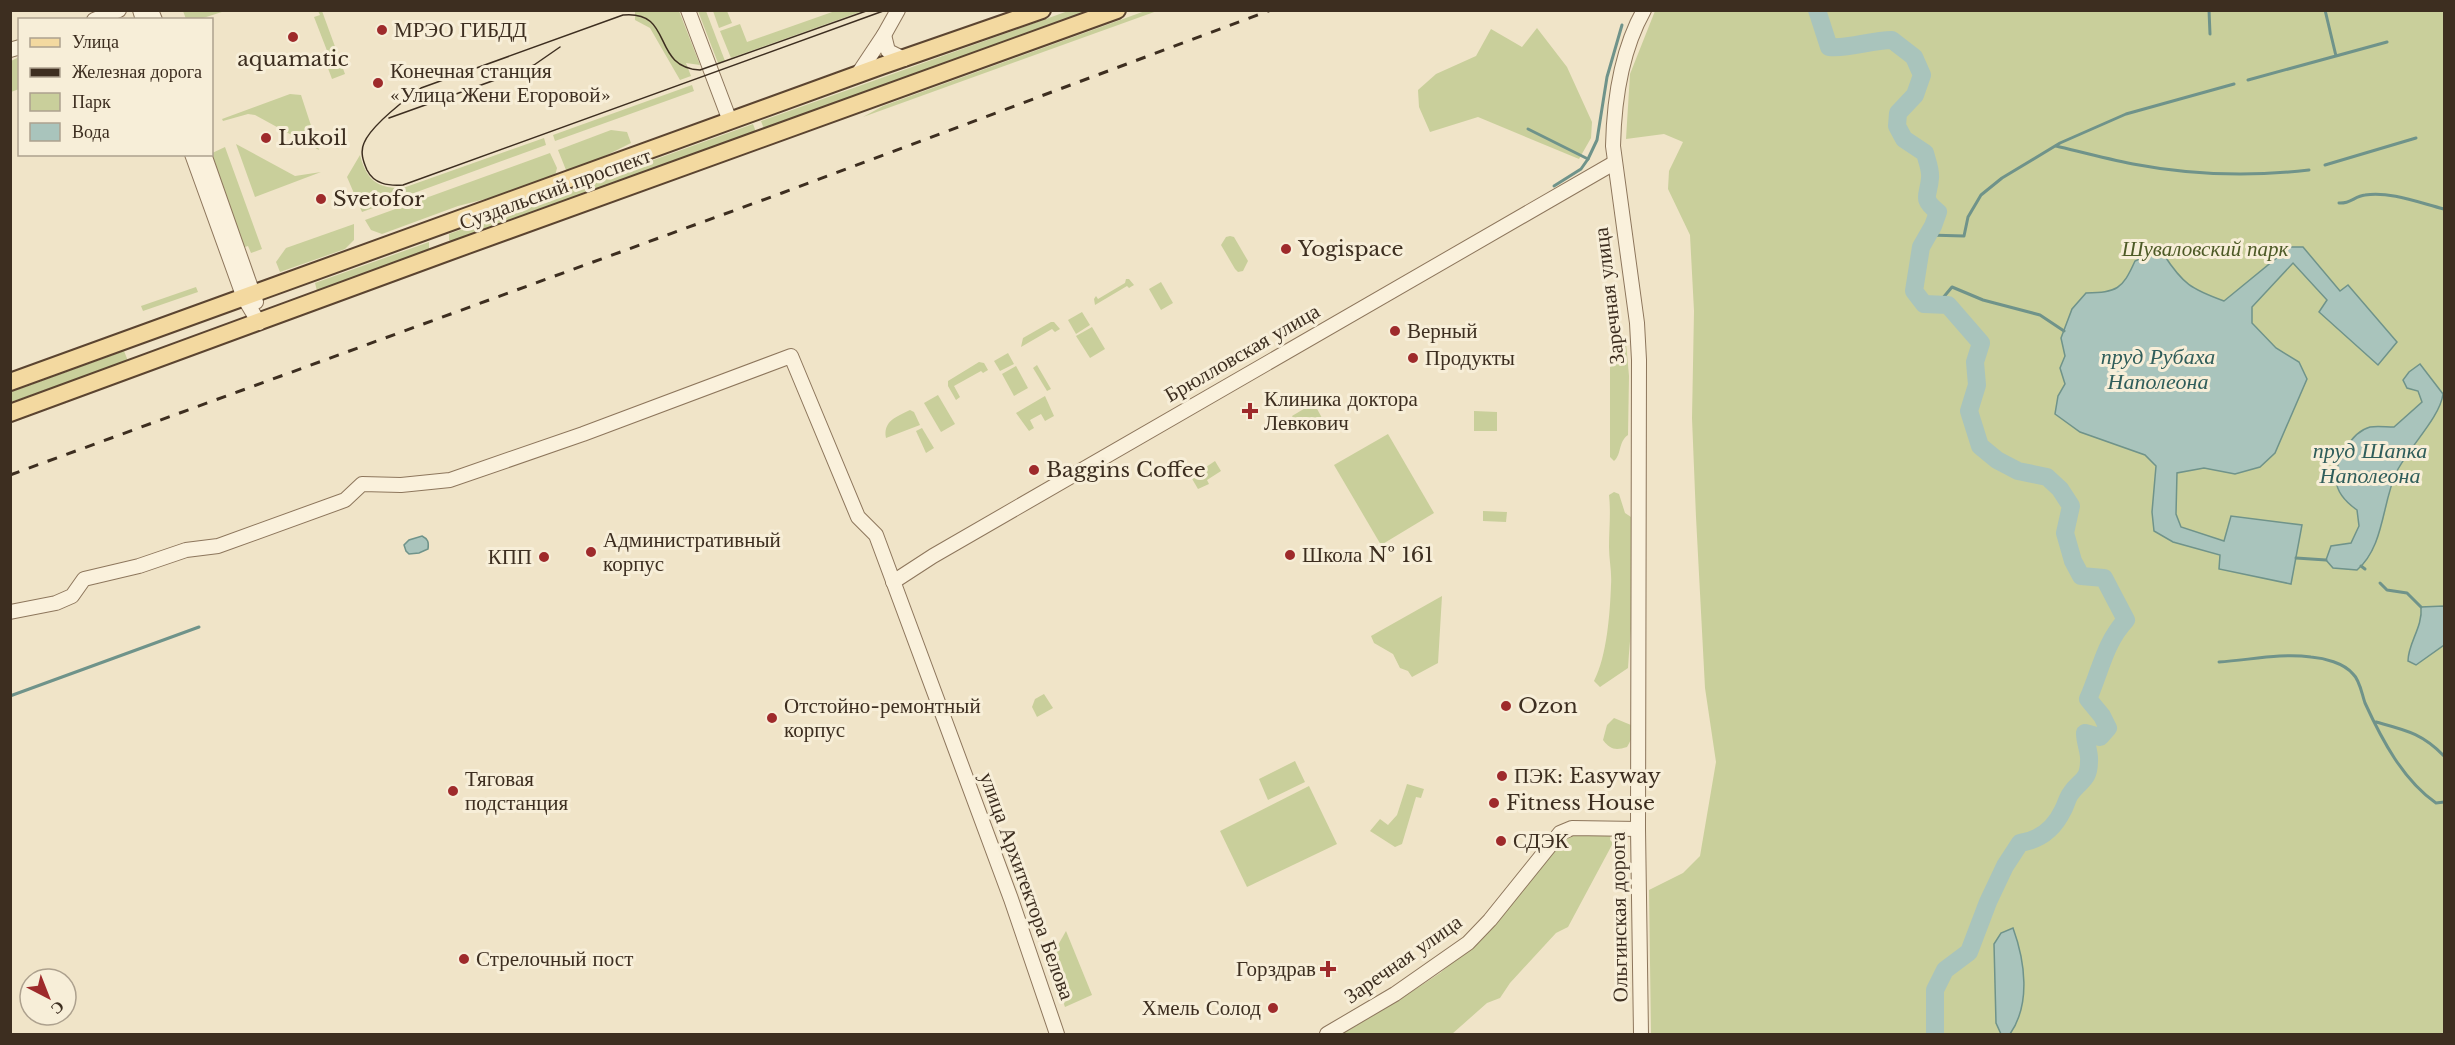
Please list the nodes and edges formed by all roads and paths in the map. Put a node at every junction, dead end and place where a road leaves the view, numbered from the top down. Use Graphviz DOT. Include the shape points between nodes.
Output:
graph roads {
  1 [pos="119,10"];
  2 [pos="688,10"];
  3 [pos="898,10"];
  4 [pos="1042,10"];
  5 [pos="1117,10"];
  6 [pos="1644,10"];
  7 [pos="99,18"];
  8 [pos="884,35"];
  9 [pos="904,59"];
  10 [pos="857,75"];
  11 [pos="730,121"];
  12 [pos="193,156"];
  13 [pos="205,156"];
  14 [pos="1614,163"];
  15 [pos="443,226"];
  16 [pos="448,252"];
  17 [pos="250,296"];
  18 [pos="259,323"];
  19 [pos="10,382"];
  20 [pos="10,412"];
  21 [pos="893,582"];
  22 [pos="1640,583"];
  23 [pos="10,612"];
  24 [pos="1638,829"];
  25 [pos="1057,1035"];
  26 [pos="1327,1035"];
  27 [pos="1641,1035"];
  1 -- 7 [label="street"];
  2 -- 11 [label="street"];
  3 -- 8 [label="street"];
  4 -- 9 [label="main road, Суздальский проспект"];
  5 -- 16 [label="main road, Суздальский проспект"];
  6 -- 14 [label="street, Заречная улица" via="1628,47 1619,86 1613,119"];
  8 -- 9 [label="street" via="888,51"];
  8 -- 10 [label="street"];
  9 -- 10 [label="main road, Суздальский проспект"];
  10 -- 11 [label="main road, Суздальский проспект"];
  11 -- 15 [label="main road, Суздальский проспект"];
  12 -- 17 [label="street"];
  13 -- 17 [label="street"];
  14 -- 21 [label="street, Брюлловская улица"];
  14 -- 22 [label="street, Заречная улица" via="1638,342"];
  15 -- 16 [label="main road" via="436,243"];
  15 -- 17 [label="main road, Суздальский проспект"];
  16 -- 18 [label="main road, Суздальский проспект"];
  17 -- 18 [label="street"];
  17 -- 19 [label="main road, Суздальский проспект"];
  18 -- 20 [label="main road, Суздальский проспект"];
  21 -- 23 [label="street, улица Архитектора Белова" via="876,535 858,517 791,356 450,480 362,484 345,500 327,508 218,546 186,550 84,579 72,596"];
  21 -- 25 [label="street, улица Архитектора Белова" via="1011,899"];
  22 -- 24 [label="street, Ольгинская дорога"];
  24 -- 26 [label="street, Заречная улица" via="1572,828 1560,832 1468,943"];
  24 -- 27 [label="street, Ольгинская дорога"];
}
